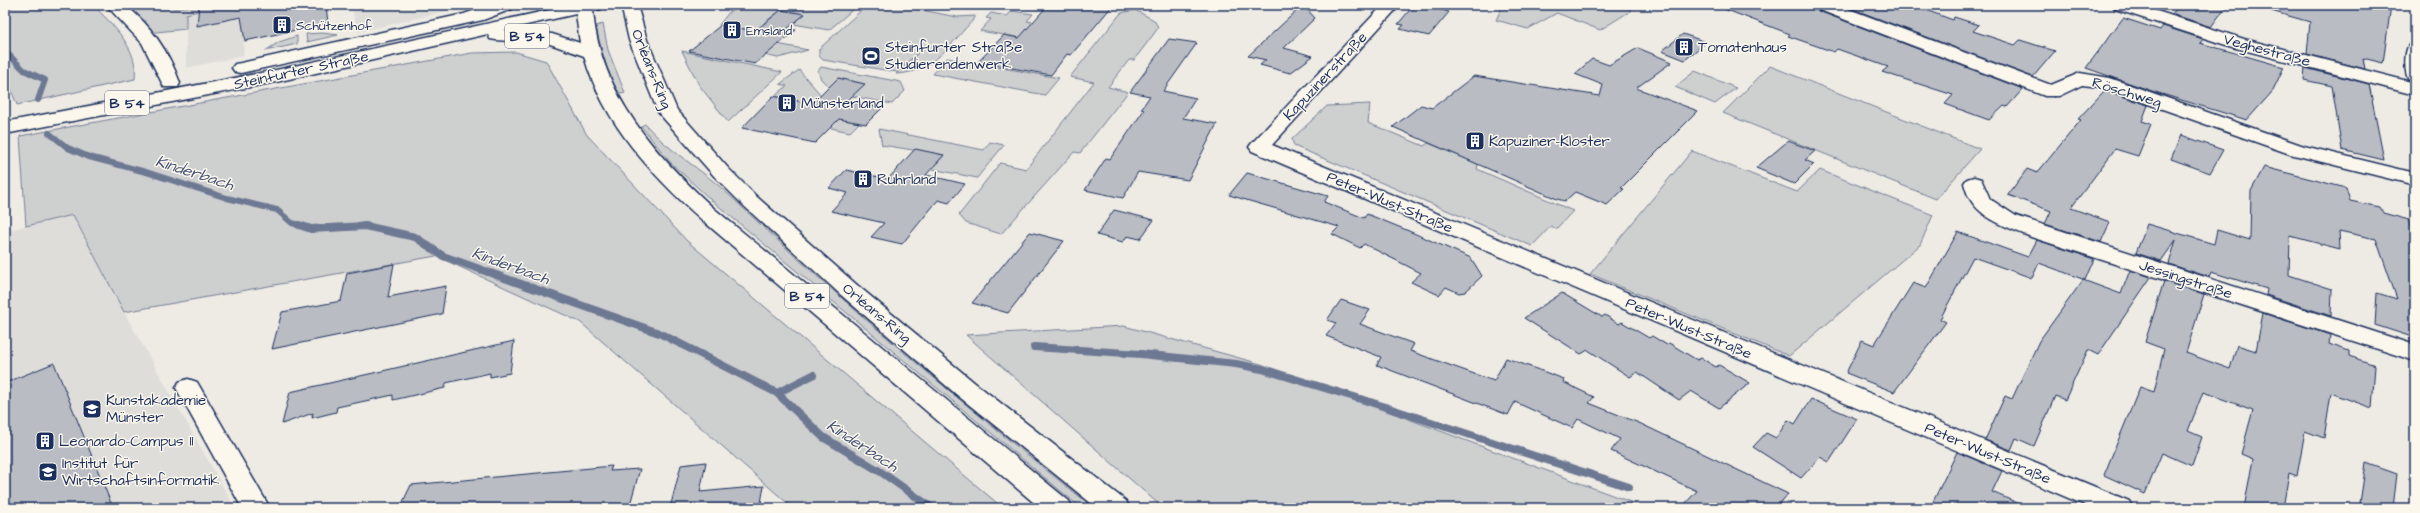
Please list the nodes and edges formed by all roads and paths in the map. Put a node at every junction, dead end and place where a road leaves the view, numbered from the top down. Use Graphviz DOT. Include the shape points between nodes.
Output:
graph roads {
  1 [pos="114,5"];
  2 [pos="506,5"];
  3 [pos="527,5"];
  4 [pos="629,5"];
  5 [pos="1392,5"];
  6 [pos="1823,5"];
  7 [pos="2121,5"];
  8 [pos="587,6"];
  9 [pos="469,18"];
  10 [pos="460,36"];
  11 [pos="2415,49"];
  12 [pos="591,53"];
  13 [pos="2415,76"];
  14 [pos="170,83"];
  15 [pos="2415,89"];
  16 [pos="5,119"];
  17 [pos="5,128"];
  18 [pos="1259,147"];
  19 [pos="2415,179"];
  20 [pos="1974,183"];
  21 [pos="2415,353"];
  22 [pos="188,388"];
  23 [pos="256,508"];
  24 [pos="1059,508"];
  25 [pos="1116,508"];
  26 [pos="2119,508"];
  1 -- 14 [label="main road" via="146,33 163,63"];
  2 -- 9 [label="main road"];
  3 -- 9 [label="main road, Steinfurter Straße / B 54"];
  4 -- 25 [label="main road, Orléans-Ring / B 54" via="638,40 668,112 750,202 966,389"];
  5 -- 18 [label="main road, Kapuzinerstraße"];
  6 -- 19 [label="main road, Röschweg" via="2052,92 2080,79 2103,82 2297,150"];
  7 -- 15 [label="main road, Veghestraße" via="2238,43"];
  8 -- 10 [label="main road, Steinfurter Straße"];
  8 -- 12 [label="main road" via="584,19"];
  9 -- 14 [label="main road, Steinfurter Straße / B 54"];
  10 -- 12 [label="main road, B 54" via="536,36 563,42"];
  10 -- 17 [label="main road, Steinfurter Straße / B 54" via="276,76"];
  11 -- 13 [label="main road"];
  12 -- 24 [label="main road, B 54" via="604,88 622,118 637,140 678,186"];
  14 -- 16 [label="main road, Steinfurter Straße / B 54"];
  18 -- 26 [label="main road, Peter-Wust-Straße"];
  20 -- 21 [label="main road, Jessingstraße" via="1980,202 2002,217 2039,232"];
  22 -- 23 [label="main road"];
}
